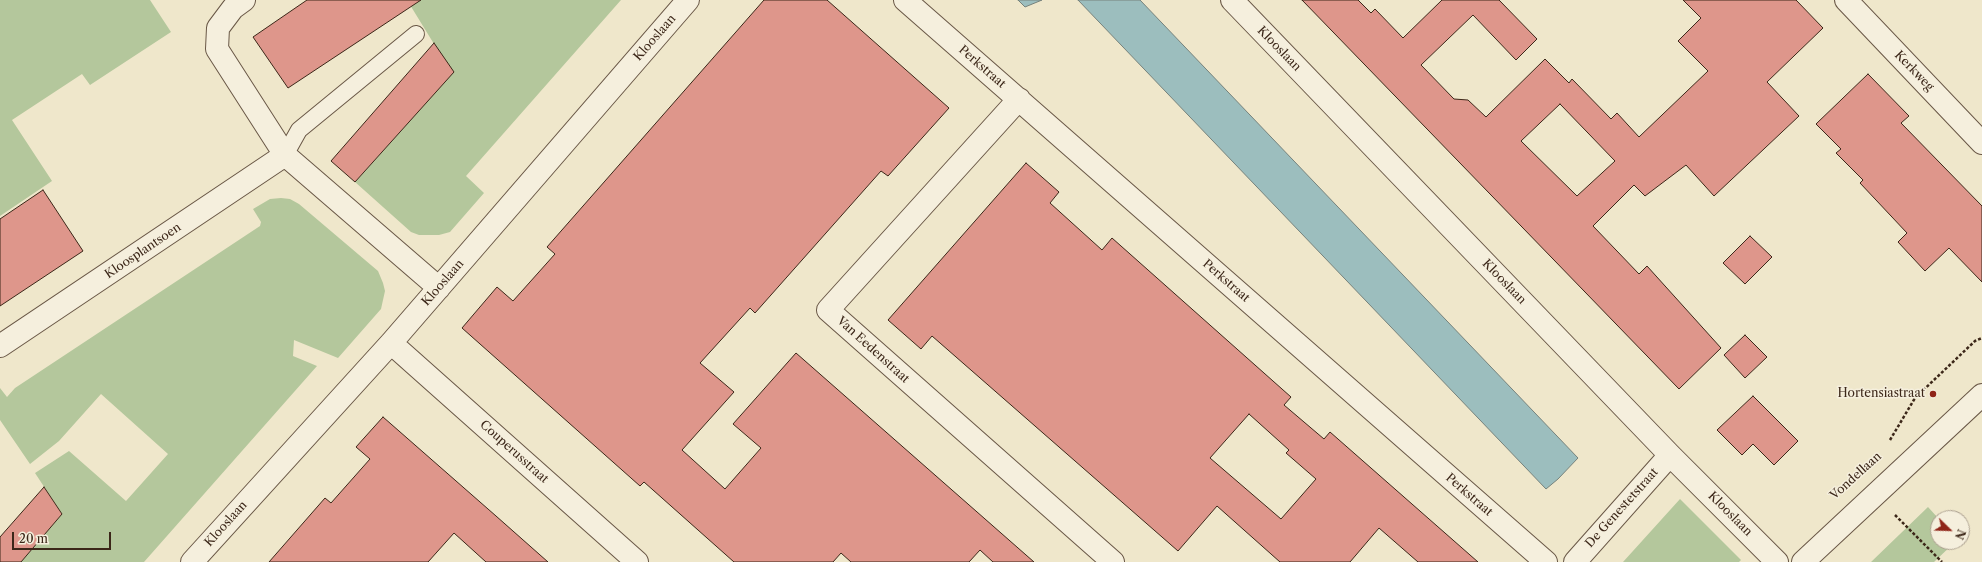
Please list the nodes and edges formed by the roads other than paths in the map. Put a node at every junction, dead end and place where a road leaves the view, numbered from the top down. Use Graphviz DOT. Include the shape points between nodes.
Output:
graph roads {
  1 [pos="244,0"];
  2 [pos="688,0"];
  3 [pos="905,0"];
  4 [pos="1232,0"];
  5 [pos="1846,0"];
  6 [pos="416,34"];
  7 [pos="1018,99"];
  8 [pos="1982,143"];
  9 [pos="285,155"];
  10 [pos="439,288"];
  11 [pos="391,343"];
  12 [pos="0,346"];
  13 [pos="1982,394"];
  14 [pos="1670,454"];
  15 [pos="192,562"];
  16 [pos="637,562"];
  17 [pos="1112,562"];
  18 [pos="1546,562"];
  19 [pos="1575,562"];
  20 [pos="1777,562"];
  21 [pos="1803,562"];
  1 -- 9 [label="street" via="233,8 218,28 217,49"];
  2 -- 10 [label="street, Klooslaan"];
  3 -- 7 [label="street, Perkstraat"];
  4 -- 14 [label="street, Klooslaan"];
  5 -- 8 [label="street, Kerkweg"];
  6 -- 9 [label="lane" via="299,130"];
  7 -- 17 [label="street, Van Eedenstraat" via="828,310"];
  7 -- 18 [label="street, Perkstraat"];
  9 -- 10 [label="street"];
  9 -- 12 [label="street, Kloosplantsoen"];
  10 -- 11 [label="street, Klooslaan"];
  11 -- 15 [label="street, Klooslaan"];
  11 -- 16 [label="street, Couperusstraat"];
  13 -- 21 [label="street"];
  14 -- 19 [label="street, De Genestetstraat"];
  14 -- 20 [label="street, Klooslaan"];
}
